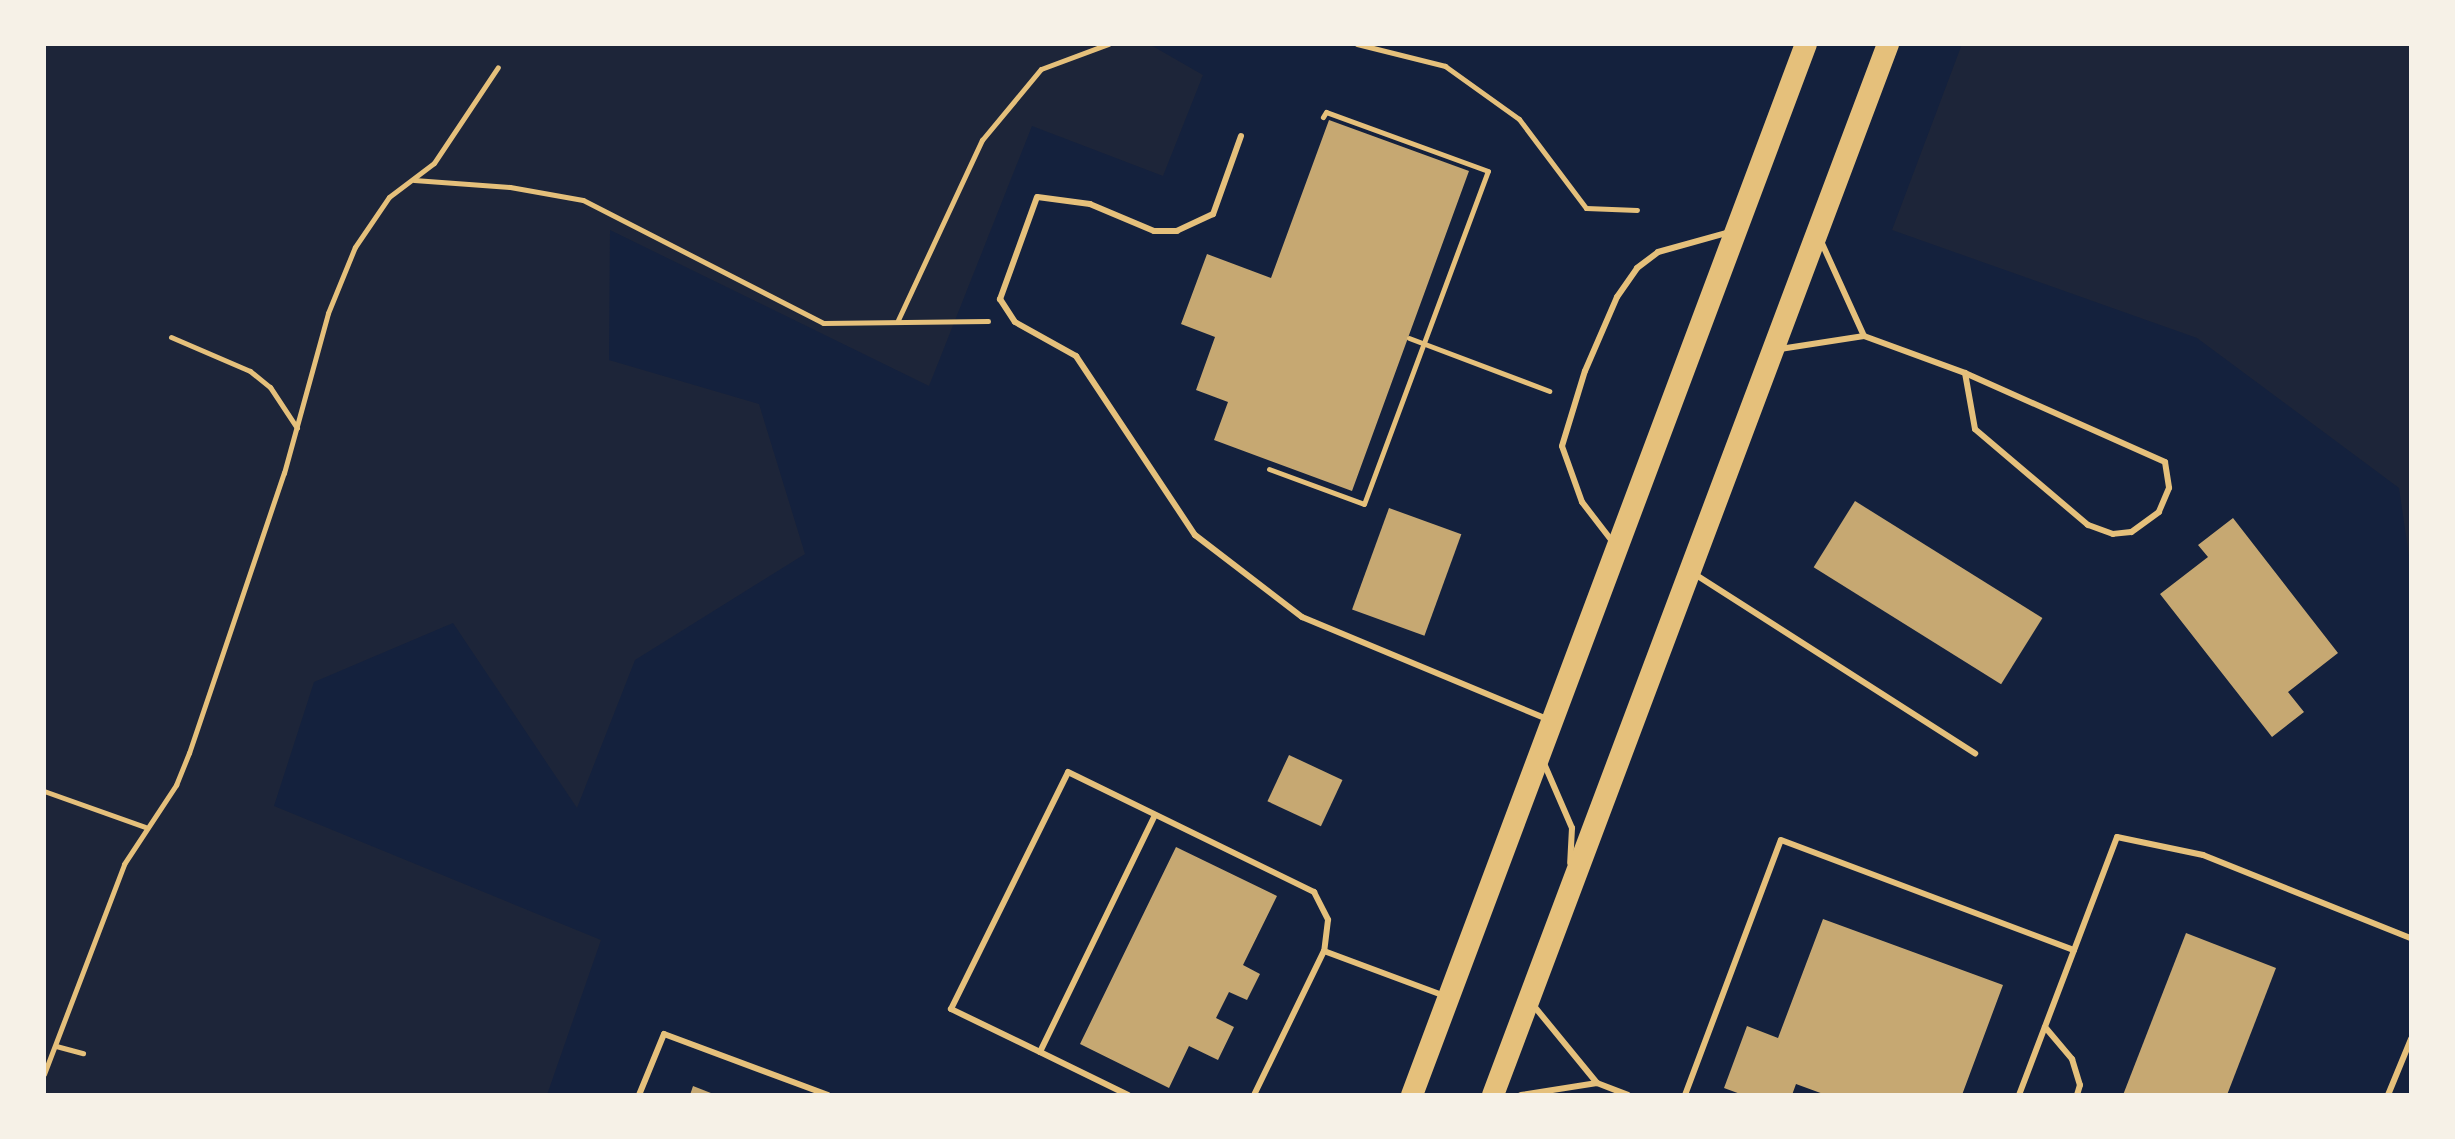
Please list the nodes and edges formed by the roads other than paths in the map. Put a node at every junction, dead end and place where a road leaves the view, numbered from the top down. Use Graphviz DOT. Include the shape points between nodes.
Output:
graph roads {
  1 [pos="1806,44"];
  2 [pos="1888,44"];
  3 [pos="1241,136"];
  4 [pos="1737,230"];
  5 [pos="1817,233"];
  6 [pos="1864,336"];
  7 [pos="1773,350"];
  8 [pos="1965,373"];
  9 [pos="1618,547"];
  10 [pos="1690,571"];
  11 [pos="1553,721"];
  12 [pos="1975,753"];
  13 [pos="1538,760"];
  14 [pos="1155,815"];
  15 [pos="1568,895"];
  16 [pos="2411,938"];
  17 [pos="2074,950"];
  18 [pos="1324,951"];
  19 [pos="1449,998"];
  20 [pos="1529,999"];
  21 [pos="2045,1027"];
  22 [pos="2411,1039"];
  23 [pos="1040,1052"];
  24 [pos="1597,1083"];
  25 [pos="639,1095"];
  26 [pos="828,1095"];
  27 [pos="1128,1095"];
  28 [pos="1254,1095"];
  29 [pos="1412,1095"];
  30 [pos="1493,1095"];
  31 [pos="1521,1095"];
  32 [pos="1628,1095"];
  33 [pos="1685,1095"];
  34 [pos="2019,1095"];
  35 [pos="2077,1095"];
  36 [pos="2388,1095"];
  1 -- 4 [label="highway"];
  2 -- 5 [label="highway"];
  3 -- 11 [label="lane" via="1213,214 1177,231 1154,231 1090,204 1037,197 1000,299 1015,322 1076,356 1195,535 1302,617"];
  4 -- 9 [label="highway"];
  4 -- 9 [label="lane" via="1658,252 1637,268 1617,297 1585,371 1562,446 1582,502"];
  5 -- 6 [label="lane"];
  5 -- 7 [label="highway"];
  6 -- 7 [label="lane"];
  6 -- 8 [label="lane"];
  7 -- 10 [label="highway"];
  8 -- 8 [label="lane" via="1975,429 2088,525 2113,534 2131,532 2159,512 2169,488 2165,462"];
  9 -- 11 [label="highway"];
  10 -- 12 [label="lane"];
  10 -- 15 [label="highway"];
  11 -- 13 [label="highway"];
  13 -- 15 [label="lane" via="1540,755 1560,790 1572,828"];
  13 -- 19 [label="highway"];
  14 -- 18 [label="lane" via="1314,892 1328,920"];
  14 -- 23 [label="lane"];
  14 -- 23 [label="lane" via="1068,772 951,1009"];
  15 -- 20 [label="highway"];
  16 -- 17 [label="lane" via="2203,855 2117,837"];
  17 -- 21 [label="lane"];
  17 -- 33 [label="lane" via="1781,840"];
  18 -- 19 [label="lane"];
  18 -- 28 [label="lane"];
  19 -- 29 [label="highway"];
  20 -- 24 [label="lane"];
  20 -- 30 [label="highway"];
  21 -- 34 [label="lane"];
  21 -- 35 [label="lane" via="2072,1059 2080,1085"];
  22 -- 36 [label="lane"];
  23 -- 27 [label="lane"];
  24 -- 31 [label="lane"];
  24 -- 32 [label="lane"];
  25 -- 26 [label="lane" via="664,1034"];
}
